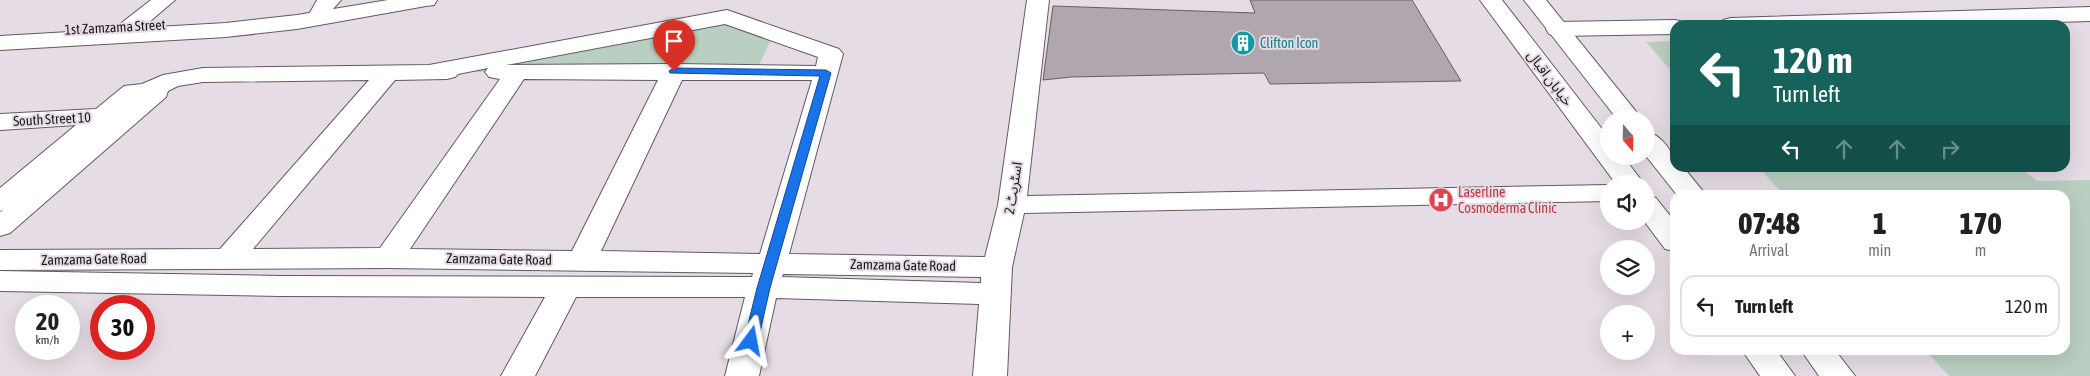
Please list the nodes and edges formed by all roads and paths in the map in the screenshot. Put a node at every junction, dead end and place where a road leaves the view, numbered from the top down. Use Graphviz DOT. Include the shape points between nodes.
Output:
graph roads {
  1 [pos="164,0"];
  2 [pos="426,0"];
  3 [pos="1038,0"];
  4 [pos="1491,0"];
  5 [pos="1535,0"];
  6 [pos="324,9"];
  7 [pos="2090,14"];
  8 [pos="1895,20"];
  9 [pos="1670,27"];
  10 [pos="1557,29"];
  11 [pos="126,31"];
  12 [pos="1,36"];
  13 [pos="674,71"];
  14 [pos="390,72"];
  15 [pos="430,72"];
  16 [pos="518,72"];
  17 [pos="826,73"];
  18 [pos="146,91"];
  19 [pos="1623,110"];
  20 [pos="104,116"];
  21 [pos="0,122"];
  22 [pos="1600,144"];
  23 [pos="1655,150"];
  24 [pos="1670,168"];
  25 [pos="1673,172"];
  26 [pos="1688,190"];
  27 [pos="1600,193"];
  28 [pos="0,202"];
  29 [pos="1012,206"];
  30 [pos="1655,216"];
  31 [pos="0,227"];
  32 [pos="1670,235"];
  33 [pos="230,257"];
  34 [pos="306,257"];
  35 [pos="389,258"];
  36 [pos="0,260"];
  37 [pos="574,273"];
  38 [pos="768,275"];
  39 [pos="996,280"];
  40 [pos="0,281"];
  41 [pos="281,286"];
  42 [pos="1762,355"];
  43 [pos="1821,355"];
  44 [pos="518,376"];
  45 [pos="742,376"];
  46 [pos="990,376"];
  47 [pos="1778,376"];
  48 [pos="1838,376"];
  1 -- 11 [label="street"];
  2 -- 6 [label="street, 1st Zamzama Street"];
  3 -- 29 [label="street, اسٹریٹ 2"];
  4 -- 22 [label="street, خیابان اقبال"];
  5 -- 10 [label="street"];
  6 -- 11 [label="street, 1st Zamzama Street" via="226,30"];
  7 -- 8 [label="street"];
  9 -- 10 [label="street"];
  10 -- 19 [label="street"];
  11 -- 12 [label="street, 1st Zamzama Street"];
  13 -- 16 [label="street"];
  13 -- 17 [label="street"];
  13 -- 37 [label="street"];
  14 -- 15 [label="street"];
  14 -- 18 [label="street" via="203,75 172,80"];
  14 -- 33 [label="street"];
  15 -- 16 [label="street"];
  15 -- 17 [label="street" via="727,17 831,54"];
  16 -- 35 [label="street"];
  17 -- 38 [label="street"];
  18 -- 20 [label="street" via="133,91"];
  18 -- 31 [label="street" via="157,92"];
  20 -- 21 [label="street, South Street 10"];
  20 -- 28 [label="street"];
  23 -- 24 [label="street"];
  25 -- 26 [label="street"];
  27 -- 29 [label="street"];
  29 -- 39 [label="street, اسٹریٹ 2"];
  30 -- 32 [label="street"];
  33 -- 34 [label="street, Zamzama Gate Road"];
  33 -- 36 [label="street, Zamzama Gate Road"];
  34 -- 35 [label="street, Zamzama Gate Road"];
  34 -- 41 [label="street"];
  35 -- 37 [label="street, Zamzama Gate Road"];
  37 -- 38 [label="street, Zamzama Gate Road"];
  37 -- 41 [label="street, Zamzama Gate Road"];
  37 -- 44 [label="street"];
  38 -- 39 [label="street, Zamzama Gate Road"];
  38 -- 45 [label="street"];
  39 -- 46 [label="street, اسٹریٹ 2"];
  40 -- 41 [label="street, Zamzama Gate Road"];
  42 -- 47 [label="street"];
  43 -- 48 [label="street"];
}
